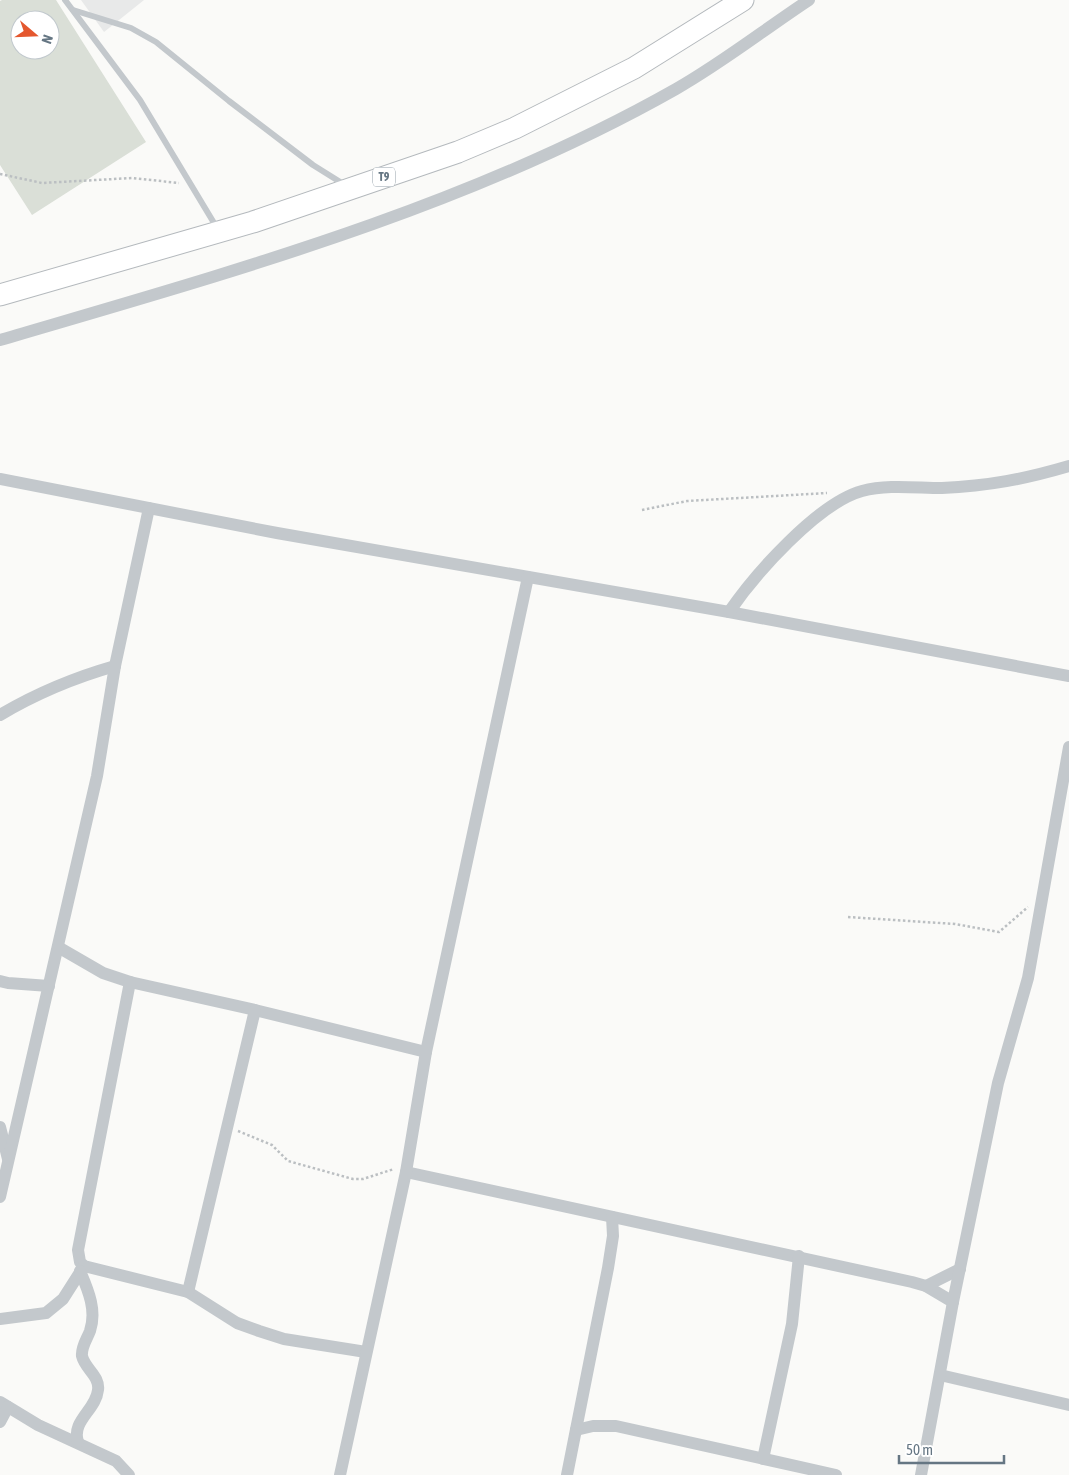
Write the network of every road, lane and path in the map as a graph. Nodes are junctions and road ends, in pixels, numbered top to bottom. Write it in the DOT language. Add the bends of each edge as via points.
graph roads {
  1 [pos="65,0"];
  2 [pos="742,0"];
  3 [pos="809,0"];
  4 [pos="73,10"];
  5 [pos="0,174"];
  6 [pos="192,186"];
  7 [pos="350,189"];
  8 [pos="219,232"];
  9 [pos="0,295"];
  10 [pos="0,340"];
  11 [pos="1069,466"];
  12 [pos="0,479"];
  13 [pos="848,497"];
  14 [pos="149,508"];
  15 [pos="642,510"];
  16 [pos="528,577"];
  17 [pos="729,612"];
  18 [pos="115,666"];
  19 [pos="1069,676"];
  20 [pos="0,715"];
  21 [pos="1069,747"];
  22 [pos="1042,898"];
  23 [pos="848,917"];
  24 [pos="58,947"];
  25 [pos="0,981"];
  26 [pos="130,982"];
  27 [pos="49,986"];
  28 [pos="255,1010"];
  29 [pos="426,1052"];
  30 [pos="0,1127"];
  31 [pos="228,1127"];
  32 [pos="9,1160"];
  33 [pos="406,1169"];
  34 [pos="0,1197"];
  35 [pos="612,1218"];
  36 [pos="798,1256"];
  37 [pos="82,1268"];
  38 [pos="960,1269"];
  39 [pos="926,1286"];
  40 [pos="188,1292"];
  41 [pos="953,1302"];
  42 [pos="0,1319"];
  43 [pos="366,1352"];
  44 [pos="940,1375"];
  45 [pos="4,1404"];
  46 [pos="1069,1405"];
  47 [pos="0,1422"];
  48 [pos="576,1430"];
  49 [pos="78,1442"];
  50 [pos="763,1459"];
  51 [pos="129,1475"];
  52 [pos="340,1475"];
  53 [pos="567,1475"];
  54 [pos="836,1475"];
  55 [pos="921,1475"];
  1 -- 4 [label="lane"];
  2 -- 7 [label="highway, T9" via="634,68 515,128 458,152"];
  3 -- 10 [label="street" via="678,88 573,142 440,200 252,266"];
  4 -- 6 [label="lane" via="140,100"];
  4 -- 7 [label="lane" via="131,28 156,42 229,102"];
  5 -- 6 [label="path" via="42,183 152,178"];
  6 -- 8 [label="lane"];
  7 -- 8 [label="highway, T9"];
  8 -- 9 [label="highway, T9"];
  11 -- 13 [label="street" via="1011,482 942,488 886,488 862,491"];
  12 -- 14 [label="street"];
  13 -- 15 [label="path" via="821,493 750,496 687,501"];
  13 -- 17 [label="street" via="821,514 773,557"];
  14 -- 16 [label="street"];
  14 -- 18 [label="street"];
  16 -- 17 [label="street"];
  16 -- 29 [label="street"];
  17 -- 19 [label="street"];
  18 -- 20 [label="street" via="74,677"];
  18 -- 24 [label="street" via="97,776"];
  21 -- 22 [label="street"];
  22 -- 23 [label="path" via="999,932 956,924"];
  22 -- 38 [label="street" via="1028,978 998,1083"];
  24 -- 26 [label="street" via="103,973"];
  24 -- 27 [label="street"];
  25 -- 27 [label="street"];
  26 -- 28 [label="street"];
  26 -- 37 [label="street" via="78,1250"];
  27 -- 32 [label="street"];
  28 -- 29 [label="street"];
  28 -- 31 [label="street"];
  29 -- 33 [label="street"];
  30 -- 32 [label="street"];
  31 -- 33 [label="path" via="272,1145 288,1161 353,1179"];
  31 -- 40 [label="street"];
  32 -- 34 [label="street"];
  33 -- 35 [label="street"];
  33 -- 43 [label="street"];
  35 -- 36 [label="street"];
  35 -- 48 [label="street" via="608,1268"];
  36 -- 39 [label="street"];
  36 -- 50 [label="street" via="792,1324"];
  37 -- 40 [label="street"];
  37 -- 42 [label="street" via="62,1299 46,1314"];
  37 -- 49 [label="street" via="93,1314 82,1352 83,1360 95,1375 98,1385 94,1405 76,1430"];
  38 -- 39 [label="street"];
  38 -- 41 [label="street"];
  39 -- 41 [label="street"];
  40 -- 43 [label="street" via="238,1323 258,1331"];
  41 -- 44 [label="street"];
  43 -- 52 [label="street"];
  44 -- 46 [label="street"];
  44 -- 55 [label="street"];
  45 -- 47 [label="street"];
  45 -- 49 [label="street" via="38,1425"];
  48 -- 50 [label="street" via="616,1426"];
  48 -- 53 [label="street"];
  49 -- 51 [label="street" via="116,1461"];
  50 -- 54 [label="street"];
}
